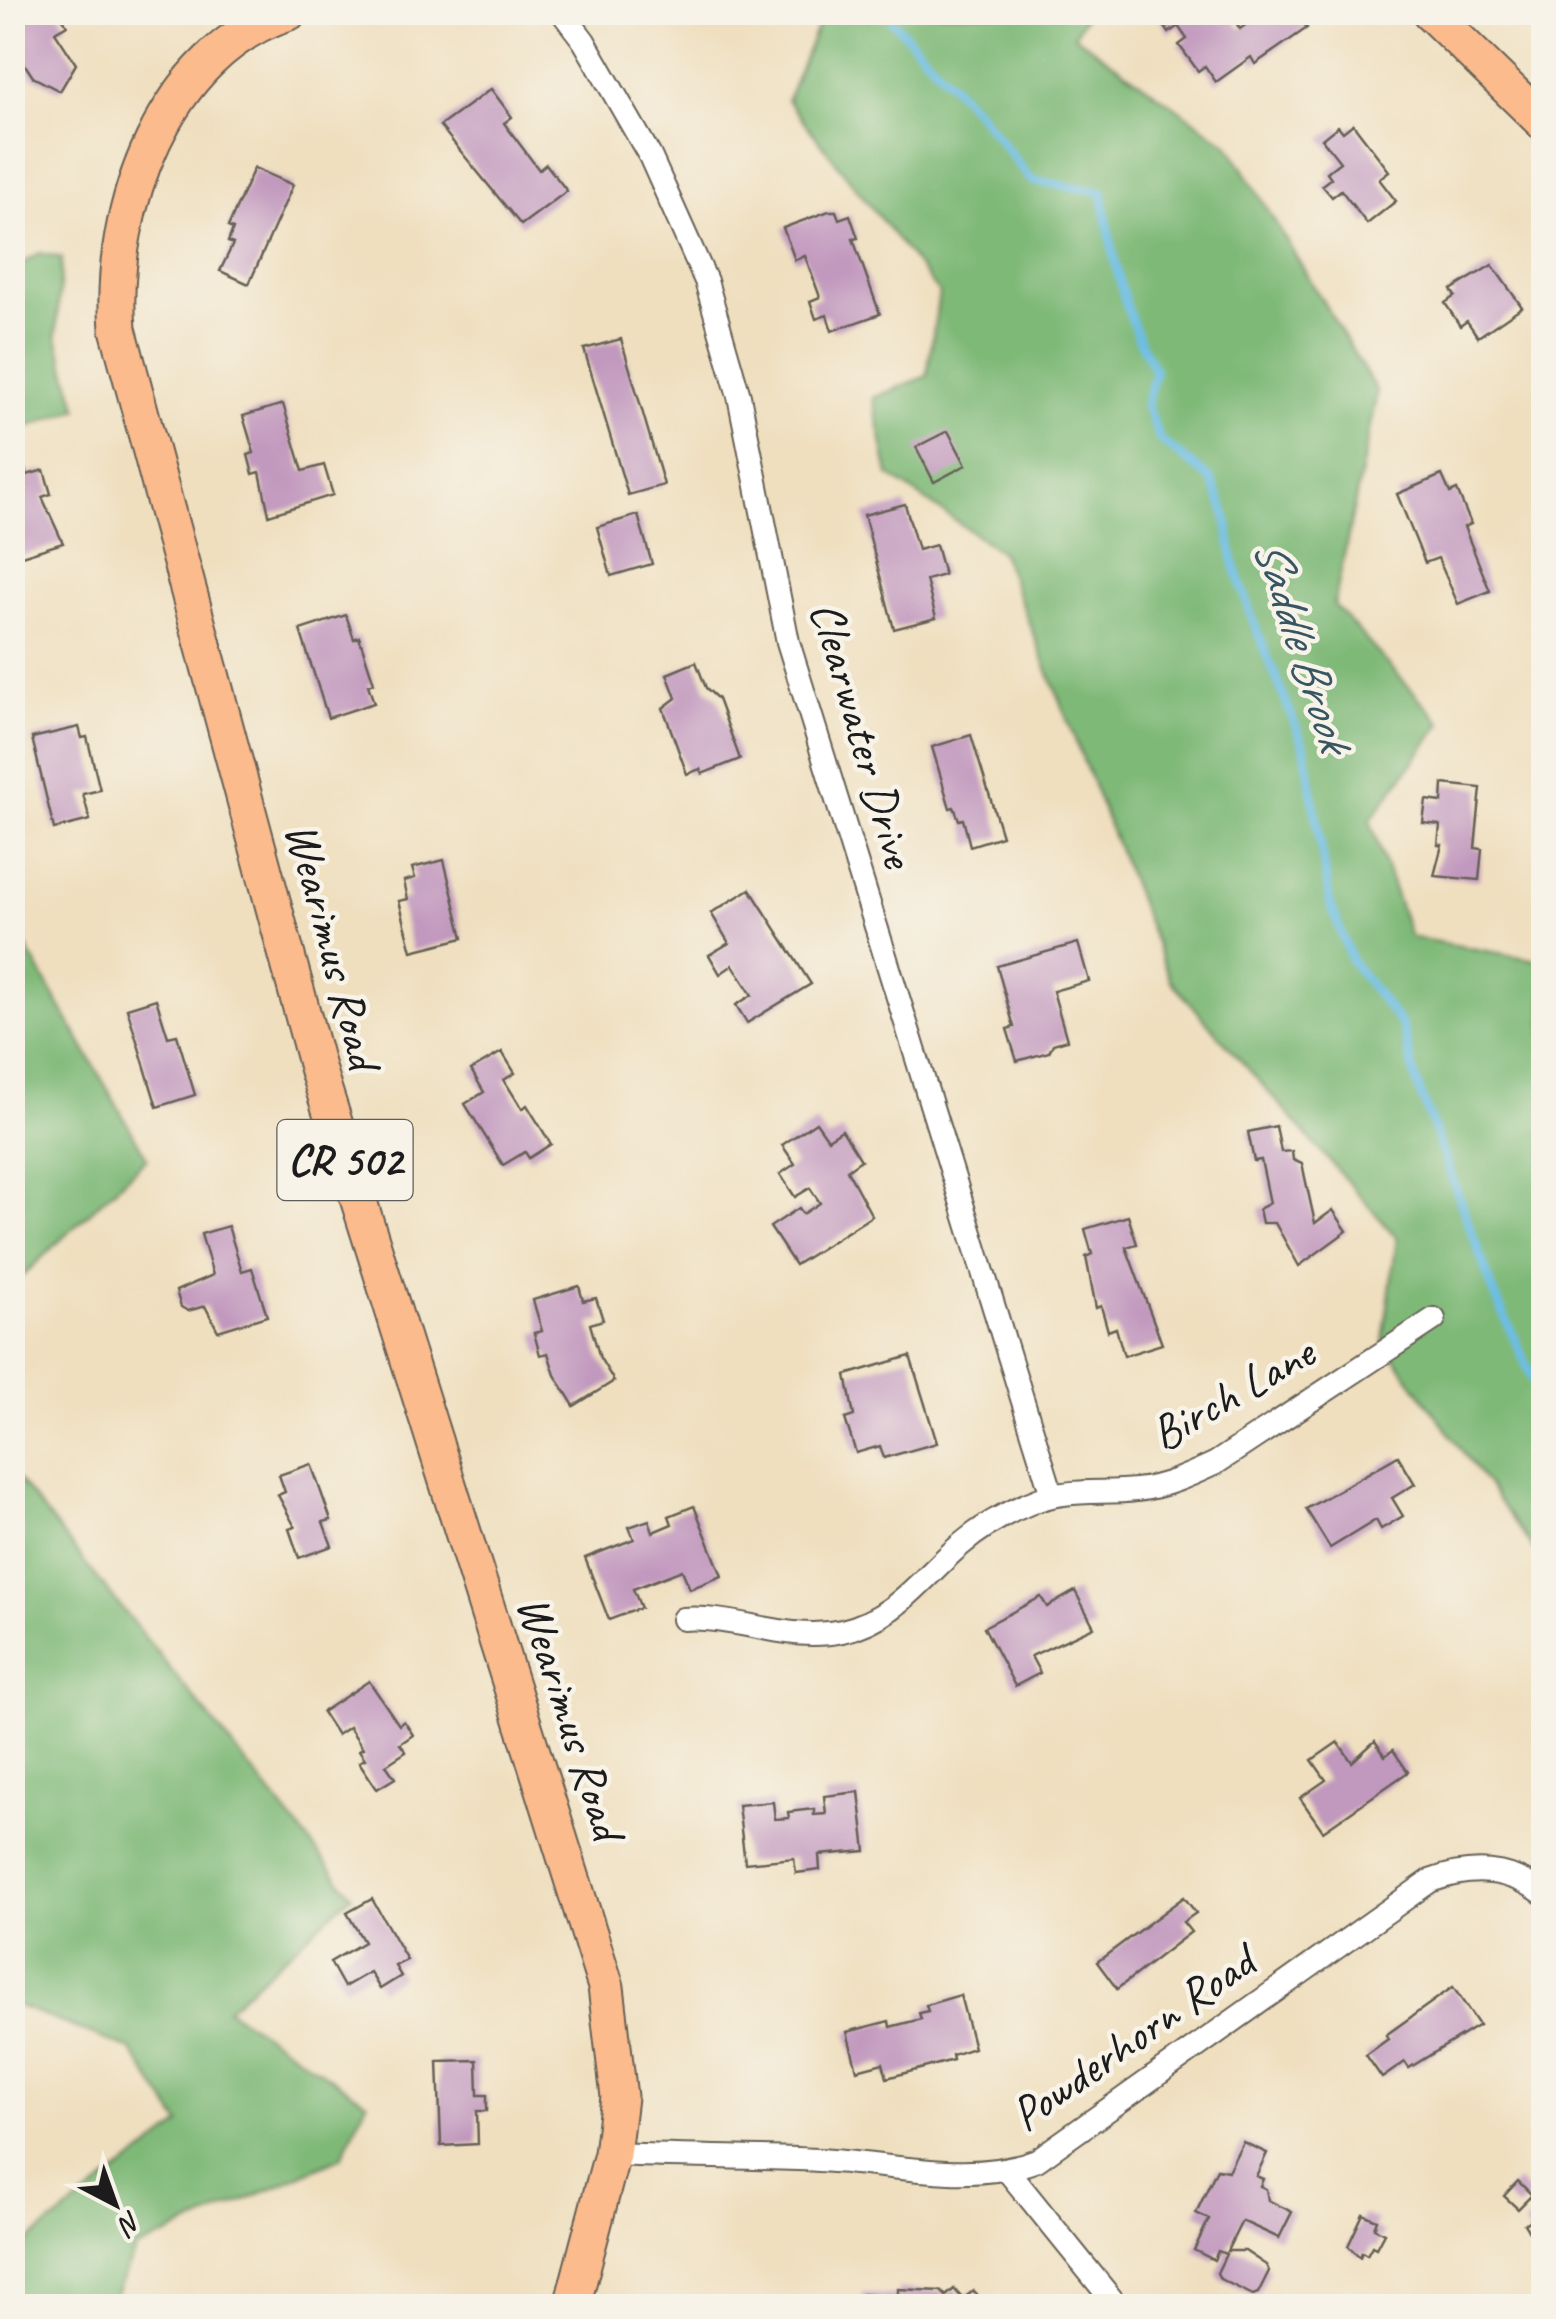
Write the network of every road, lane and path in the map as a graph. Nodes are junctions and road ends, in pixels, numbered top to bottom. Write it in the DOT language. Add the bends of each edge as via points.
graph roads {
  1 [pos="289,12"];
  2 [pos="562,12"];
  3 [pos="1430,12"];
  4 [pos="1544,123"];
  5 [pos="1434,1320"];
  6 [pos="1052,1495"];
  7 [pos="682,1619"];
  8 [pos="1544,1894"];
  9 [pos="612,2154"];
  10 [pos="1007,2170"];
  11 [pos="572,2306"];
  12 [pos="1117,2306"];
  1 -- 9 [label="main road, Wearimus Road / CR 502" via="240,34 188,83 138,181 117,269 118,328 318,1072 590,1927 614,2038 619,2097"];
  2 -- 6 [label="street, Clearwater Drive" via="650,156 706,281 739,396 788,642"];
  3 -- 4 [label="main road"];
  5 -- 6 [label="street, Birch Lane" via="1216,1463 1179,1480 1139,1490"];
  6 -- 7 [label="street, Birch Lane" via="996,1520 958,1547 915,1592 867,1623 812,1634 716,1616"];
  8 -- 10 [label="street, Powderhorn Road" via="1507,1874 1480,1870 1430,1881 1038,2160"];
  9 -- 10 [label="street, Powderhorn Road"];
  9 -- 11 [label="main road, Wearimus Road / CR 502"];
  10 -- 12 [label="street"];
}
